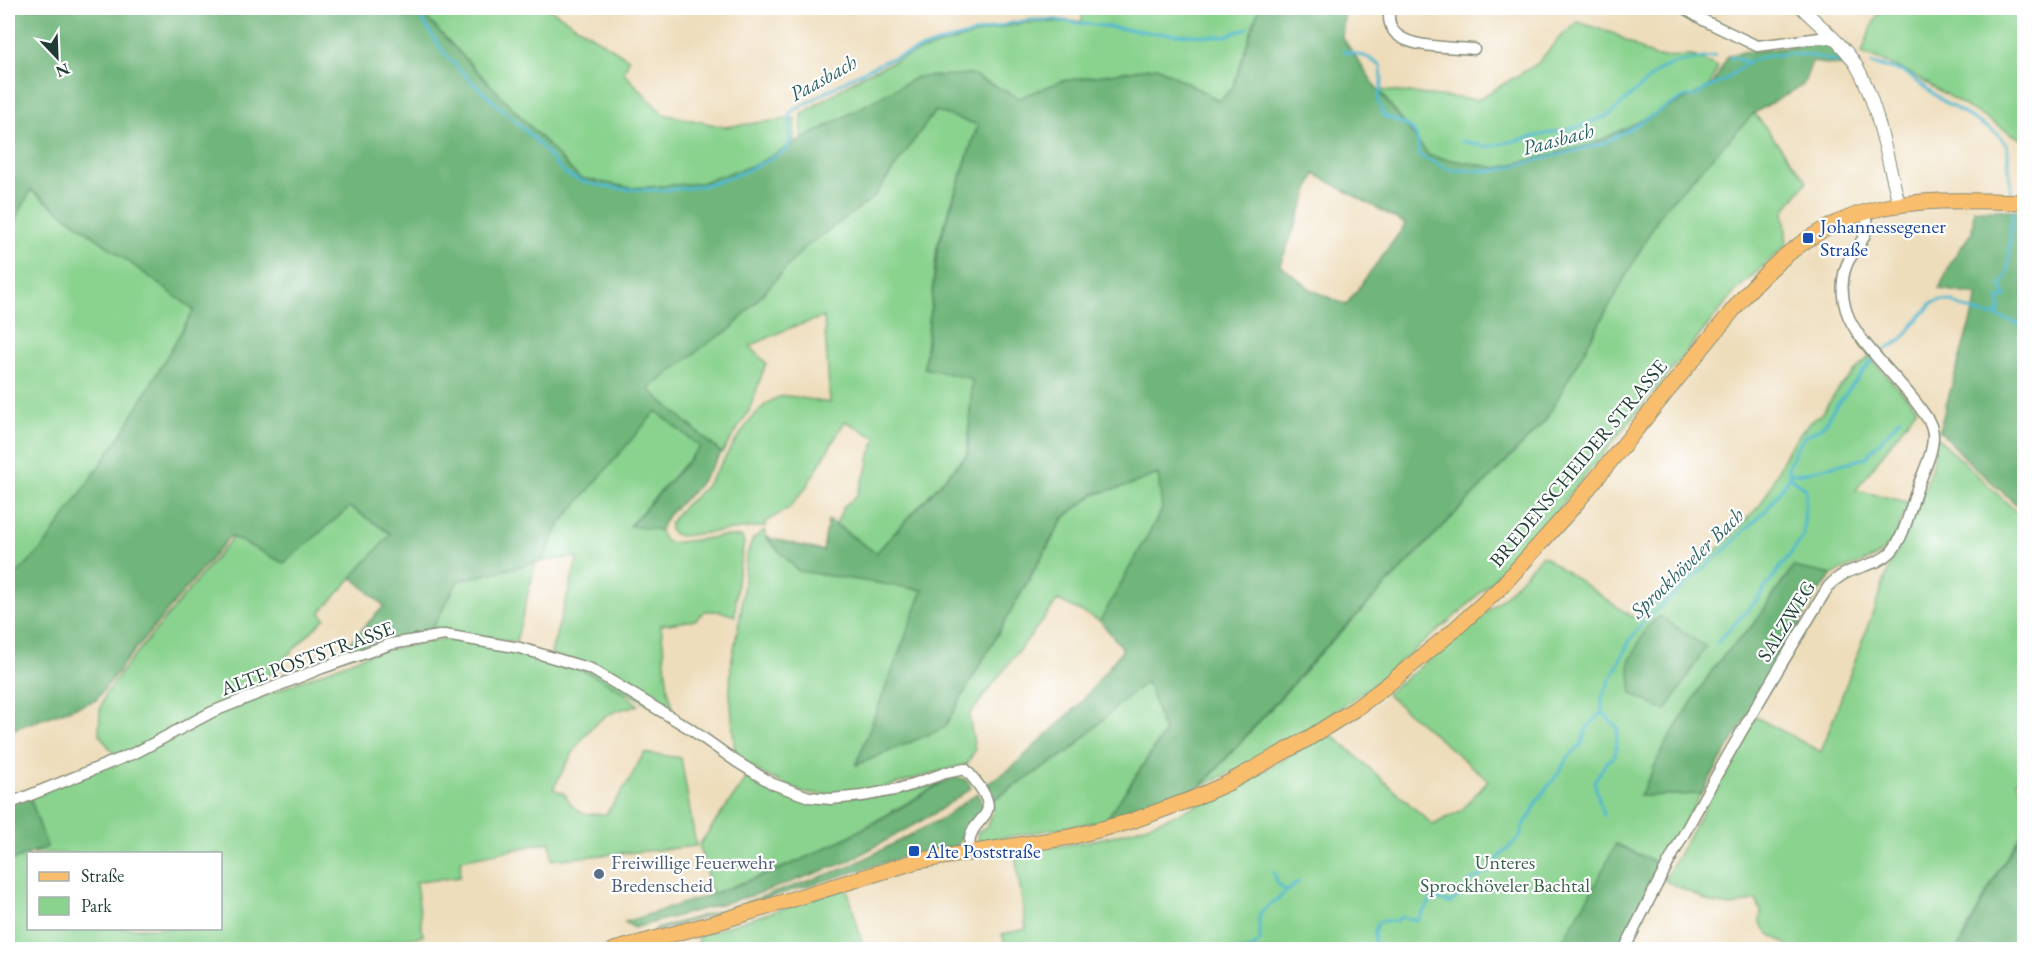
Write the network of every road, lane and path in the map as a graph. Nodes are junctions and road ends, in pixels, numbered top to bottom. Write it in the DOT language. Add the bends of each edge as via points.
graph roads {
  1 [pos="1389,8"];
  2 [pos="1684,8"];
  3 [pos="1802,8"];
  4 [pos="1833,39"];
  5 [pos="1474,49"];
  6 [pos="2025,202"];
  7 [pos="1899,204"];
  8 [pos="1867,211"];
  9 [pos="8,804"];
  10 [pos="970,852"];
  11 [pos="614,950"];
  12 [pos="1623,950"];
  1 -- 5 [label="street" via="1394,32 1404,40"];
  2 -- 4 [label="street" via="1757,46"];
  3 -- 4 [label="street"];
  4 -- 7 [label="street" via="1851,58 1867,87"];
  6 -- 7 [label="main road, BREDENSCHEIDER STRASSE" via="1951,200"];
  7 -- 8 [label="main road, BREDENSCHEIDER STRASSE"];
  8 -- 10 [label="main road, BREDENSCHEIDER STRASSE" via="1808,238 1760,278 1524,564 1452,632 1355,709 1228,783 1155,814 1094,832"];
  8 -- 12 [label="street, SALZWEG" via="1865,237 1849,260 1843,280 1846,310 1871,350 1927,417 1933,433 1930,452 1897,542 1882,559 1842,574 1828,587 1748,718"];
  9 -- 10 [label="street, ALTE POSTSTRASSE" via="137,752 212,712 322,668 391,644 445,635 520,648 591,669 773,784 809,797 862,796 965,769 986,795 989,809 970,833"];
  10 -- 11 [label="main road, BREDENSCHEIDER STRASSE" via="900,865"];
}
